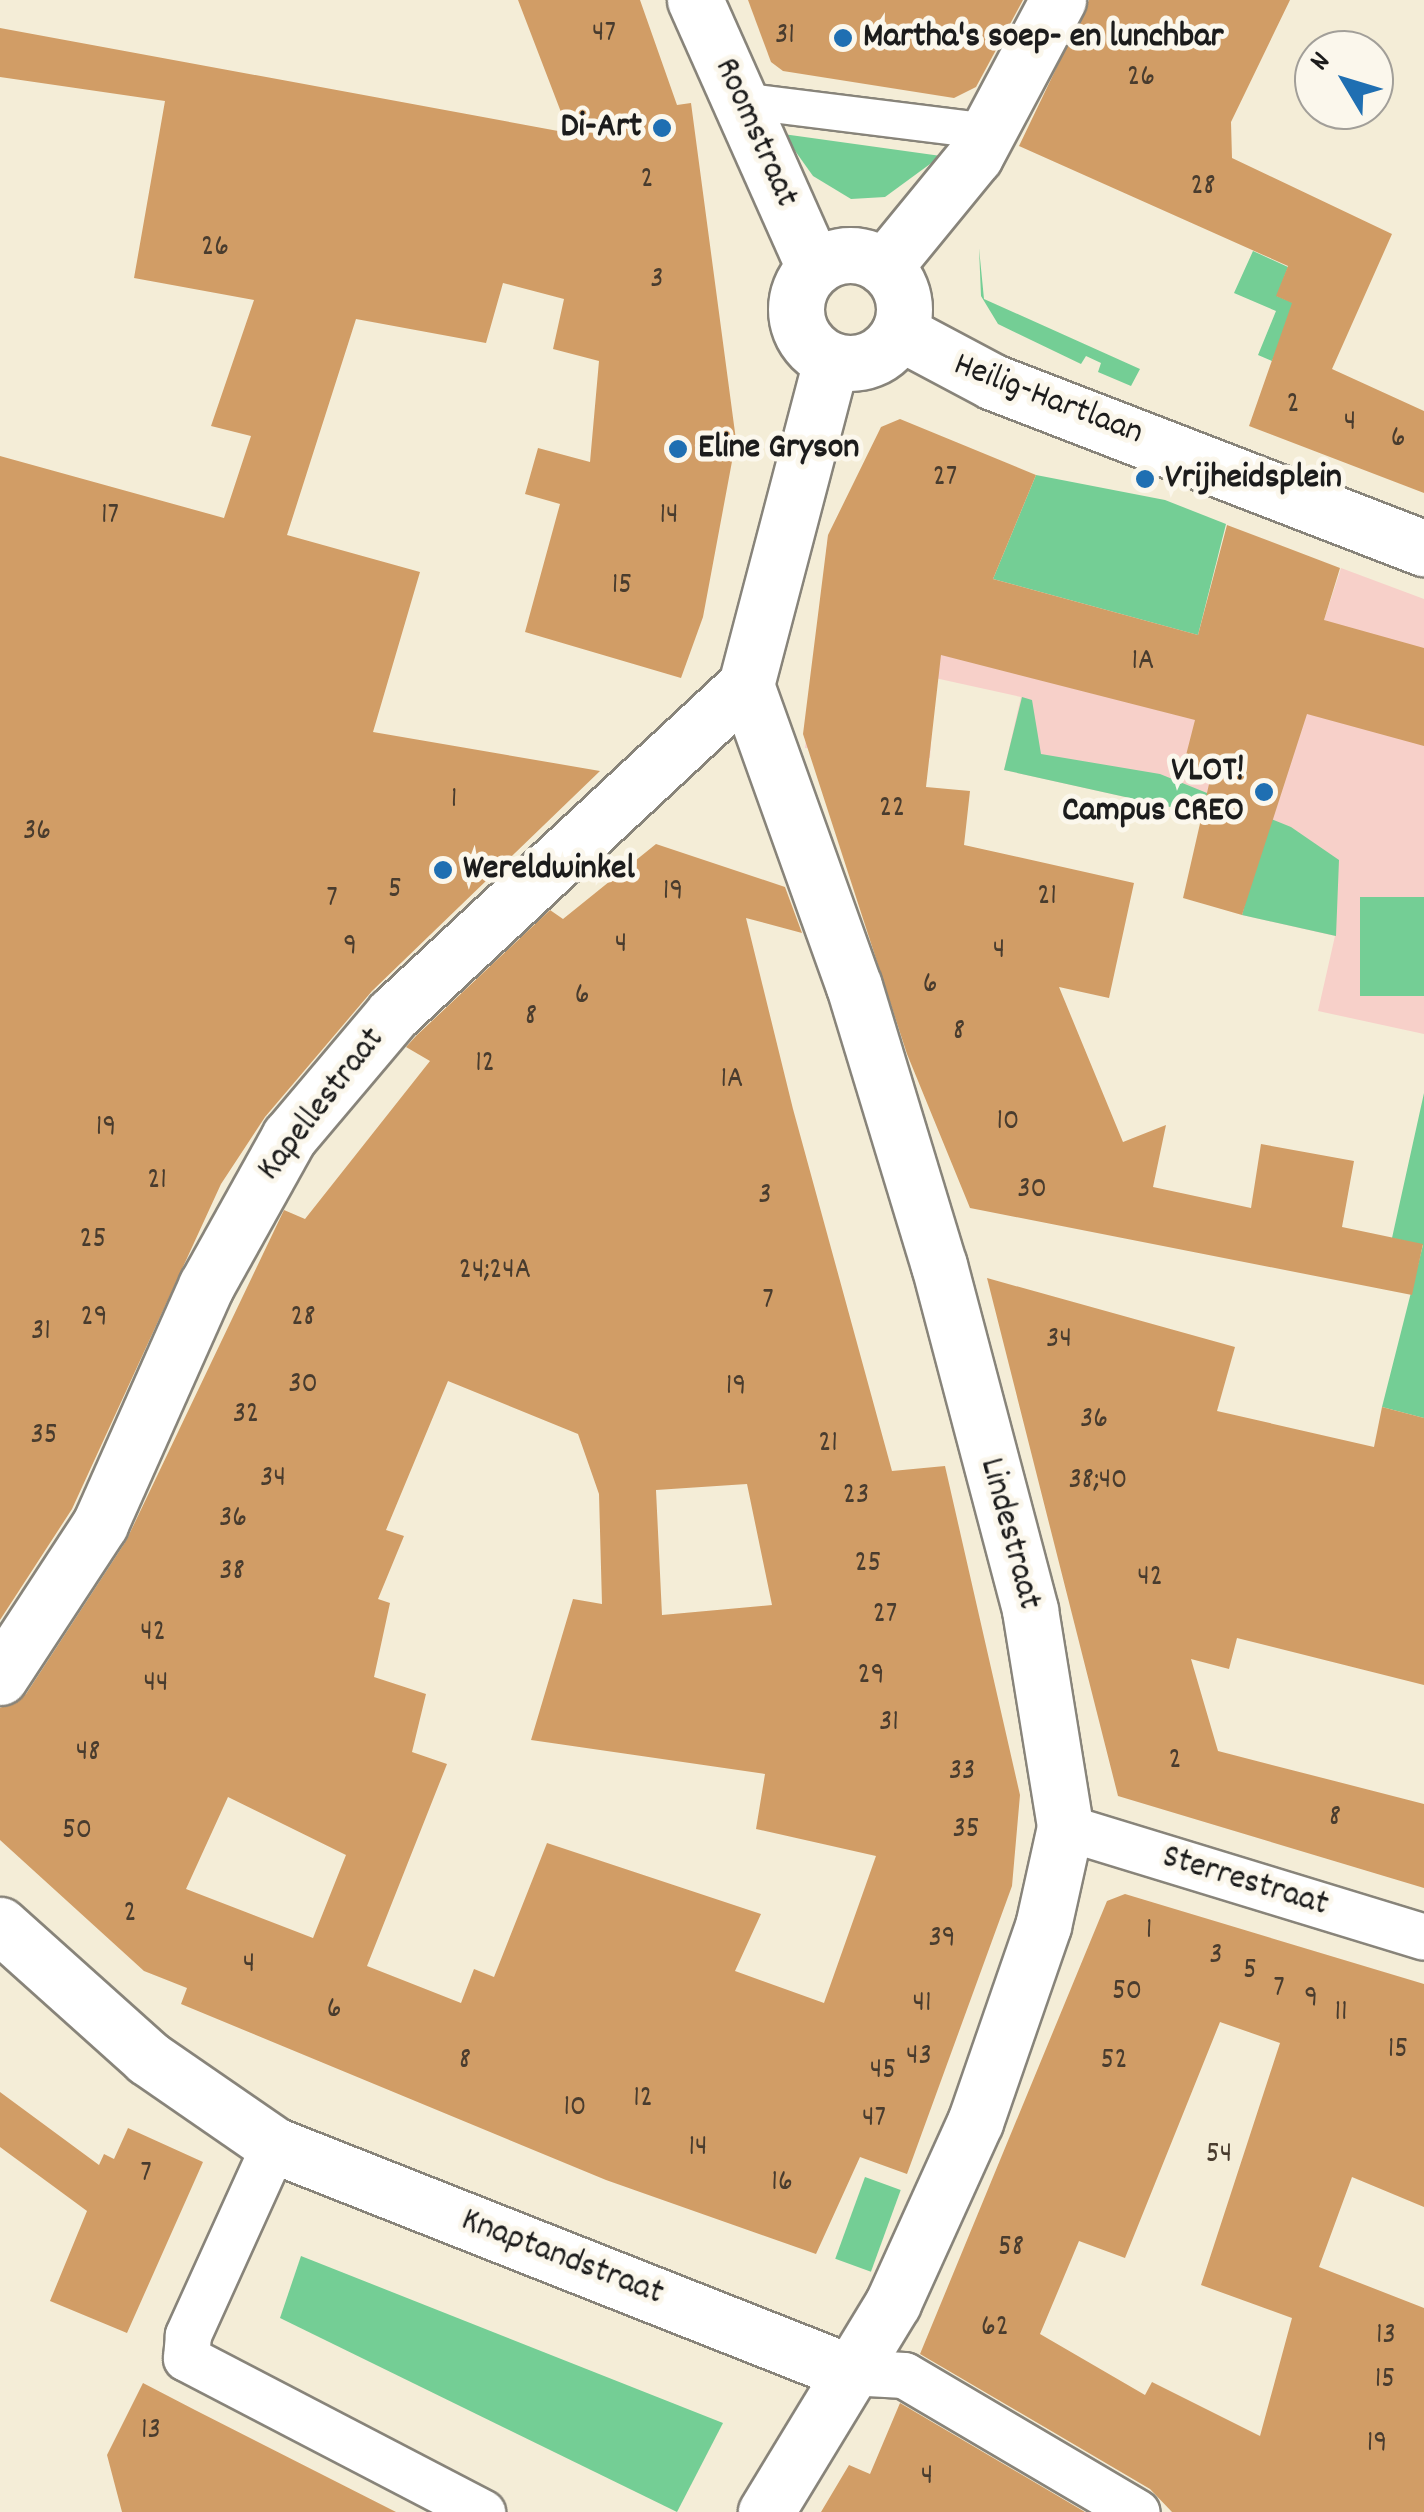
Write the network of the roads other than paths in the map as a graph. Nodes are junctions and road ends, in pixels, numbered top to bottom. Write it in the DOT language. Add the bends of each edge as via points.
graph roads {
  1 [pos="695,0"];
  2 [pos="1058,0"];
  3 [pos="740,100"];
  4 [pos="988,132"];
  5 [pos="814,267"];
  6 [pos="884,267"];
  7 [pos="899,332"];
  8 [pos="832,360"];
  9 [pos="1424,548"];
  10 [pos="746,685"];
  11 [pos="0,1677"];
  12 [pos="1065,1827"];
  13 [pos="0,1925"];
  14 [pos="1424,1937"];
  15 [pos="274,2146"];
  16 [pos="849,2372"];
  17 [pos="482,2512"];
  18 [pos="766,2512"];
  19 [pos="1137,2512"];
  1 -- 3 [label="street, Roomstraat"];
  2 -- 4 [label="street"];
  3 -- 4 [label="street"];
  3 -- 5 [label="street, Roomstraat"];
  4 -- 6 [label="street"];
  5 -- 6 [label="street" via="850,254"];
  5 -- 8 [label="street" via="795,311 805,341"];
  6 -- 7 [label="street" via="901,290"];
  7 -- 8 [label="street" via="863,361"];
  7 -- 9 [label="street, Heilig-Hartlaan" via="993,382"];
  8 -- 10 [label="street"];
  10 -- 11 [label="street, Kapellestraat" via="394,1014 289,1136 206,1286 100,1524"];
  10 -- 12 [label="street, Lindestraat" via="854,986 939,1266 1030,1610"];
  12 -- 14 [label="street, Sterrestraat"];
  12 -- 16 [label="street, Lindestraat" via="1043,1926 975,2122 893,2303"];
  13 -- 15 [label="street, Knaptandstraat" via="148,2058"];
  15 -- 16 [label="street, Knaptandstraat"];
  15 -- 17 [label="street" via="188,2335 186,2358"];
  16 -- 18 [label="street, Lindestraat"];
  16 -- 19 [label="street" via="904,2375"];
}
